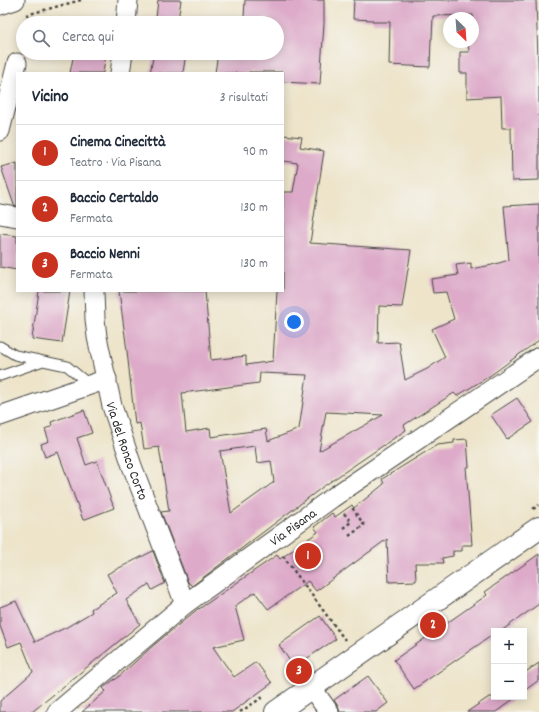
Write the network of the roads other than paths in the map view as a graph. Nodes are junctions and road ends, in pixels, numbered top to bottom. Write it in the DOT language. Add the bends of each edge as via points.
graph roads {
  1 [pos="128,0"];
  2 [pos="0,5"];
  3 [pos="19,8"];
  4 [pos="127,16"];
  5 [pos="122,60"];
  6 [pos="17,63"];
  7 [pos="120,72"];
  8 [pos="0,131"];
  9 [pos="0,214"];
  10 [pos="16,217"];
  11 [pos="94,292"];
  12 [pos="0,346"];
  13 [pos="539,357"];
  14 [pos="44,361"];
  15 [pos="0,376"];
  16 [pos="98,382"];
  17 [pos="0,416"];
  18 [pos="539,528"];
  19 [pos="185,604"];
  20 [pos="311,687"];
  21 [pos="57,712"];
  22 [pos="276,712"];
  23 [pos="329,712"];
  1 -- 4 [label="street"];
  2 -- 3 [label="street"];
  5 -- 7 [label="street"];
  6 -- 8 [label="street"];
  9 -- 10 [label="street"];
  11 -- 16 [label="street, Via del Ronco Corto"];
  12 -- 14 [label="lane" via="14,354"];
  13 -- 19 [label="street, Via Pisana" via="332,498"];
  14 -- 15 [label="lane"];
  14 -- 16 [label="lane" via="67,366"];
  16 -- 17 [label="street"];
  16 -- 19 [label="street, Via del Ronco Corto" via="112,406"];
  18 -- 20 [label="street"];
  19 -- 21 [label="street, Via Pisana"];
  20 -- 22 [label="street"];
  20 -- 23 [label="street"];
}
